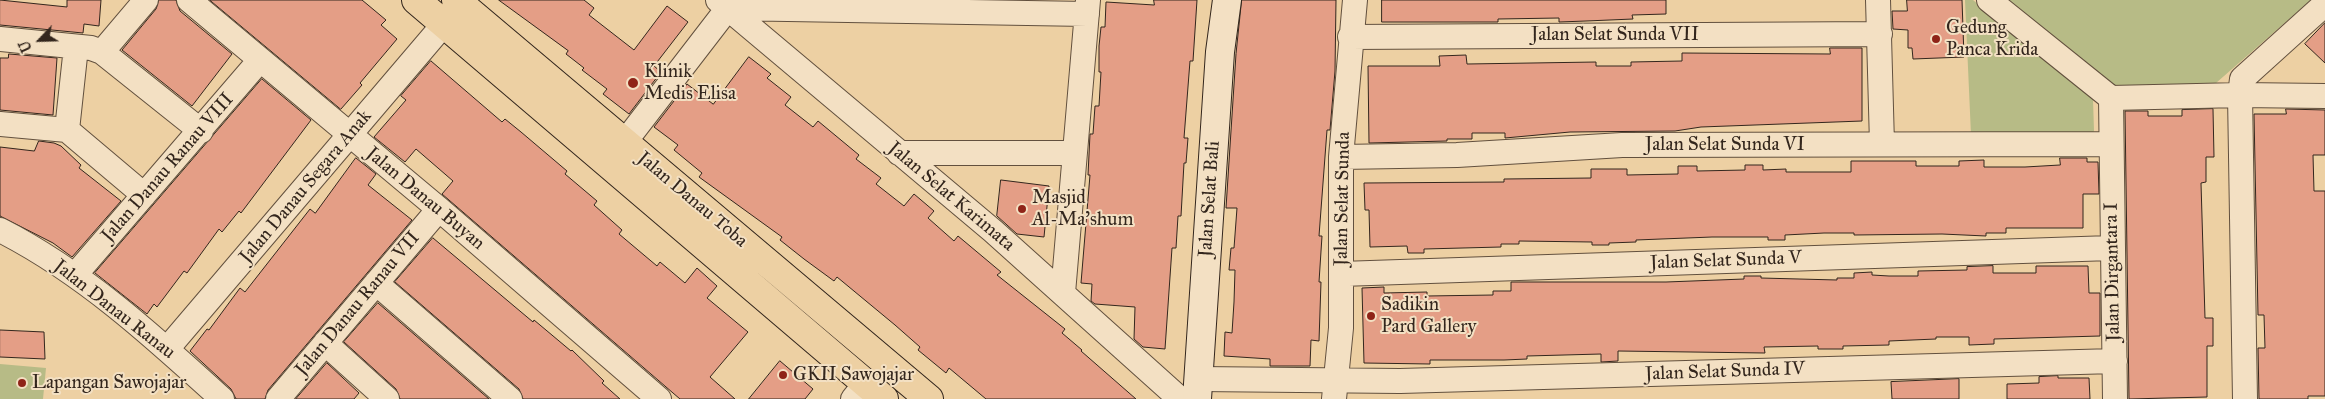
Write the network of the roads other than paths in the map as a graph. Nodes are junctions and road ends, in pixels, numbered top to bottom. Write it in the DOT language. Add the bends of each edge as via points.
graph roads {
  1 [pos="146,0"];
  2 [pos="189,0"];
  3 [pos="416,0"];
  4 [pos="1227,0"];
  5 [pos="1355,0"];
  6 [pos="1878,0"];
  7 [pos="1989,0"];
  8 [pos="723,4"];
  9 [pos="2325,4"];
  10 [pos="1087,7"];
  11 [pos="450,12"];
  12 [pos="1880,34"];
  13 [pos="1350,37"];
  14 [pos="0,40"];
  15 [pos="76,47"];
  16 [pos="102,52"];
  17 [pos="260,60"];
  18 [pos="2240,95"];
  19 [pos="2325,96"];
  20 [pos="2111,98"];
  21 [pos="0,124"];
  22 [pos="67,130"];
  23 [pos="201,131"];
  24 [pos="349,136"];
  25 [pos="1882,144"];
  26 [pos="2110,144"];
  27 [pos="617,153"];
  28 [pos="899,153"];
  29 [pos="1074,153"];
  30 [pos="1341,157"];
  31 [pos="144,195"];
  32 [pos="439,209"];
  33 [pos="0,230"];
  34 [pos="2112,248"];
  35 [pos="1342,274"];
  36 [pos="75,275"];
  37 [pos="376,283"];
  38 [pos="1063,293"];
  39 [pos="326,343"];
  40 [pos="167,349"];
  41 [pos="2115,361"];
  42 [pos="1335,389"];
  43 [pos="1192,392"];
  44 [pos="868,394"];
  45 [pos="648,396"];
  46 [pos="222,399"];
  47 [pos="278,399"];
  48 [pos="387,399"];
  49 [pos="510,399"];
  50 [pos="929,399"];
  51 [pos="2115,399"];
  52 [pos="2245,399"];
  1 -- 16 [label="street"];
  2 -- 17 [label="street, Jalan Danau Buyan"];
  3 -- 11 [label="main road, Jalan Danau Toba"];
  4 -- 43 [label="street, Jalan Selat Bali"];
  5 -- 13 [label="street, Jalan Selat Sunda"];
  6 -- 12 [label="street"];
  7 -- 20 [label="street"];
  8 -- 10 [label="street"];
  8 -- 27 [label="street"];
  8 -- 28 [label="street, Jalan Selat Karimata"];
  9 -- 18 [label="street" via="2242,80"];
  10 -- 29 [label="street"];
  11 -- 24 [label="street, Jalan Danau Segara Anak"];
  11 -- 27 [label="main road, Jalan Danau Toba"];
  12 -- 13 [label="street, Jalan Selat Sunda VII"];
  12 -- 25 [label="street"];
  13 -- 30 [label="street, Jalan Selat Sunda"];
  14 -- 15 [label="street"];
  15 -- 16 [label="street"];
  15 -- 22 [label="street"];
  16 -- 23 [label="street"];
  17 -- 23 [label="street, Jalan Danau Ranau VIII"];
  17 -- 24 [label="street, Jalan Danau Buyan"];
  18 -- 19 [label="street"];
  18 -- 20 [label="street"];
  18 -- 52 [label="street"];
  20 -- 26 [label="street, Jalan Dirgantara I"];
  21 -- 22 [label="street"];
  22 -- 31 [label="street"];
  23 -- 31 [label="street, Jalan Danau Ranau VIII"];
  24 -- 32 [label="street, Jalan Danau Buyan"];
  24 -- 40 [label="street, Jalan Danau Segara Anak"];
  25 -- 26 [label="street, Jalan Selat Sunda VI"];
  25 -- 30 [label="street, Jalan Selat Sunda VI" via="1622,145 1457,155"];
  26 -- 34 [label="street, Jalan Dirgantara I"];
  27 -- 44 [label="main road, Jalan Danau Toba"];
  27 -- 50 [label="main road, Jalan Danau Toba"];
  28 -- 29 [label="street"];
  28 -- 38 [label="street, Jalan Selat Karimata"];
  29 -- 38 [label="street"];
  30 -- 35 [label="street, Jalan Selat Sunda"];
  31 -- 36 [label="street, Jalan Danau Ranau VIII"];
  32 -- 37 [label="street, Jalan Danau Ranau VII"];
  32 -- 45 [label="street, Jalan Danau Buyan"];
  33 -- 36 [label="street, Jalan Danau Ranau"];
  34 -- 35 [label="street, Jalan Selat Sunda V"];
  34 -- 41 [label="street, Jalan Dirgantara I"];
  35 -- 42 [label="street, Jalan Selat Sunda" via="1342,328"];
  36 -- 40 [label="street, Jalan Danau Ranau"];
  37 -- 39 [label="street, Jalan Danau Ranau VII"];
  37 -- 49 [label="street"];
  38 -- 43 [label="street, Jalan Selat Karimata"];
  39 -- 47 [label="street, Jalan Danau Ranau VII"];
  39 -- 48 [label="street"];
  40 -- 46 [label="street, Jalan Danau Ranau"];
  41 -- 42 [label="street, Jalan Selat Sunda IV" via="1400,381"];
  41 -- 51 [label="street, Jalan Dirgantara I"];
  42 -- 43 [label="street, Jalan Selat Sunda IV"];
}
